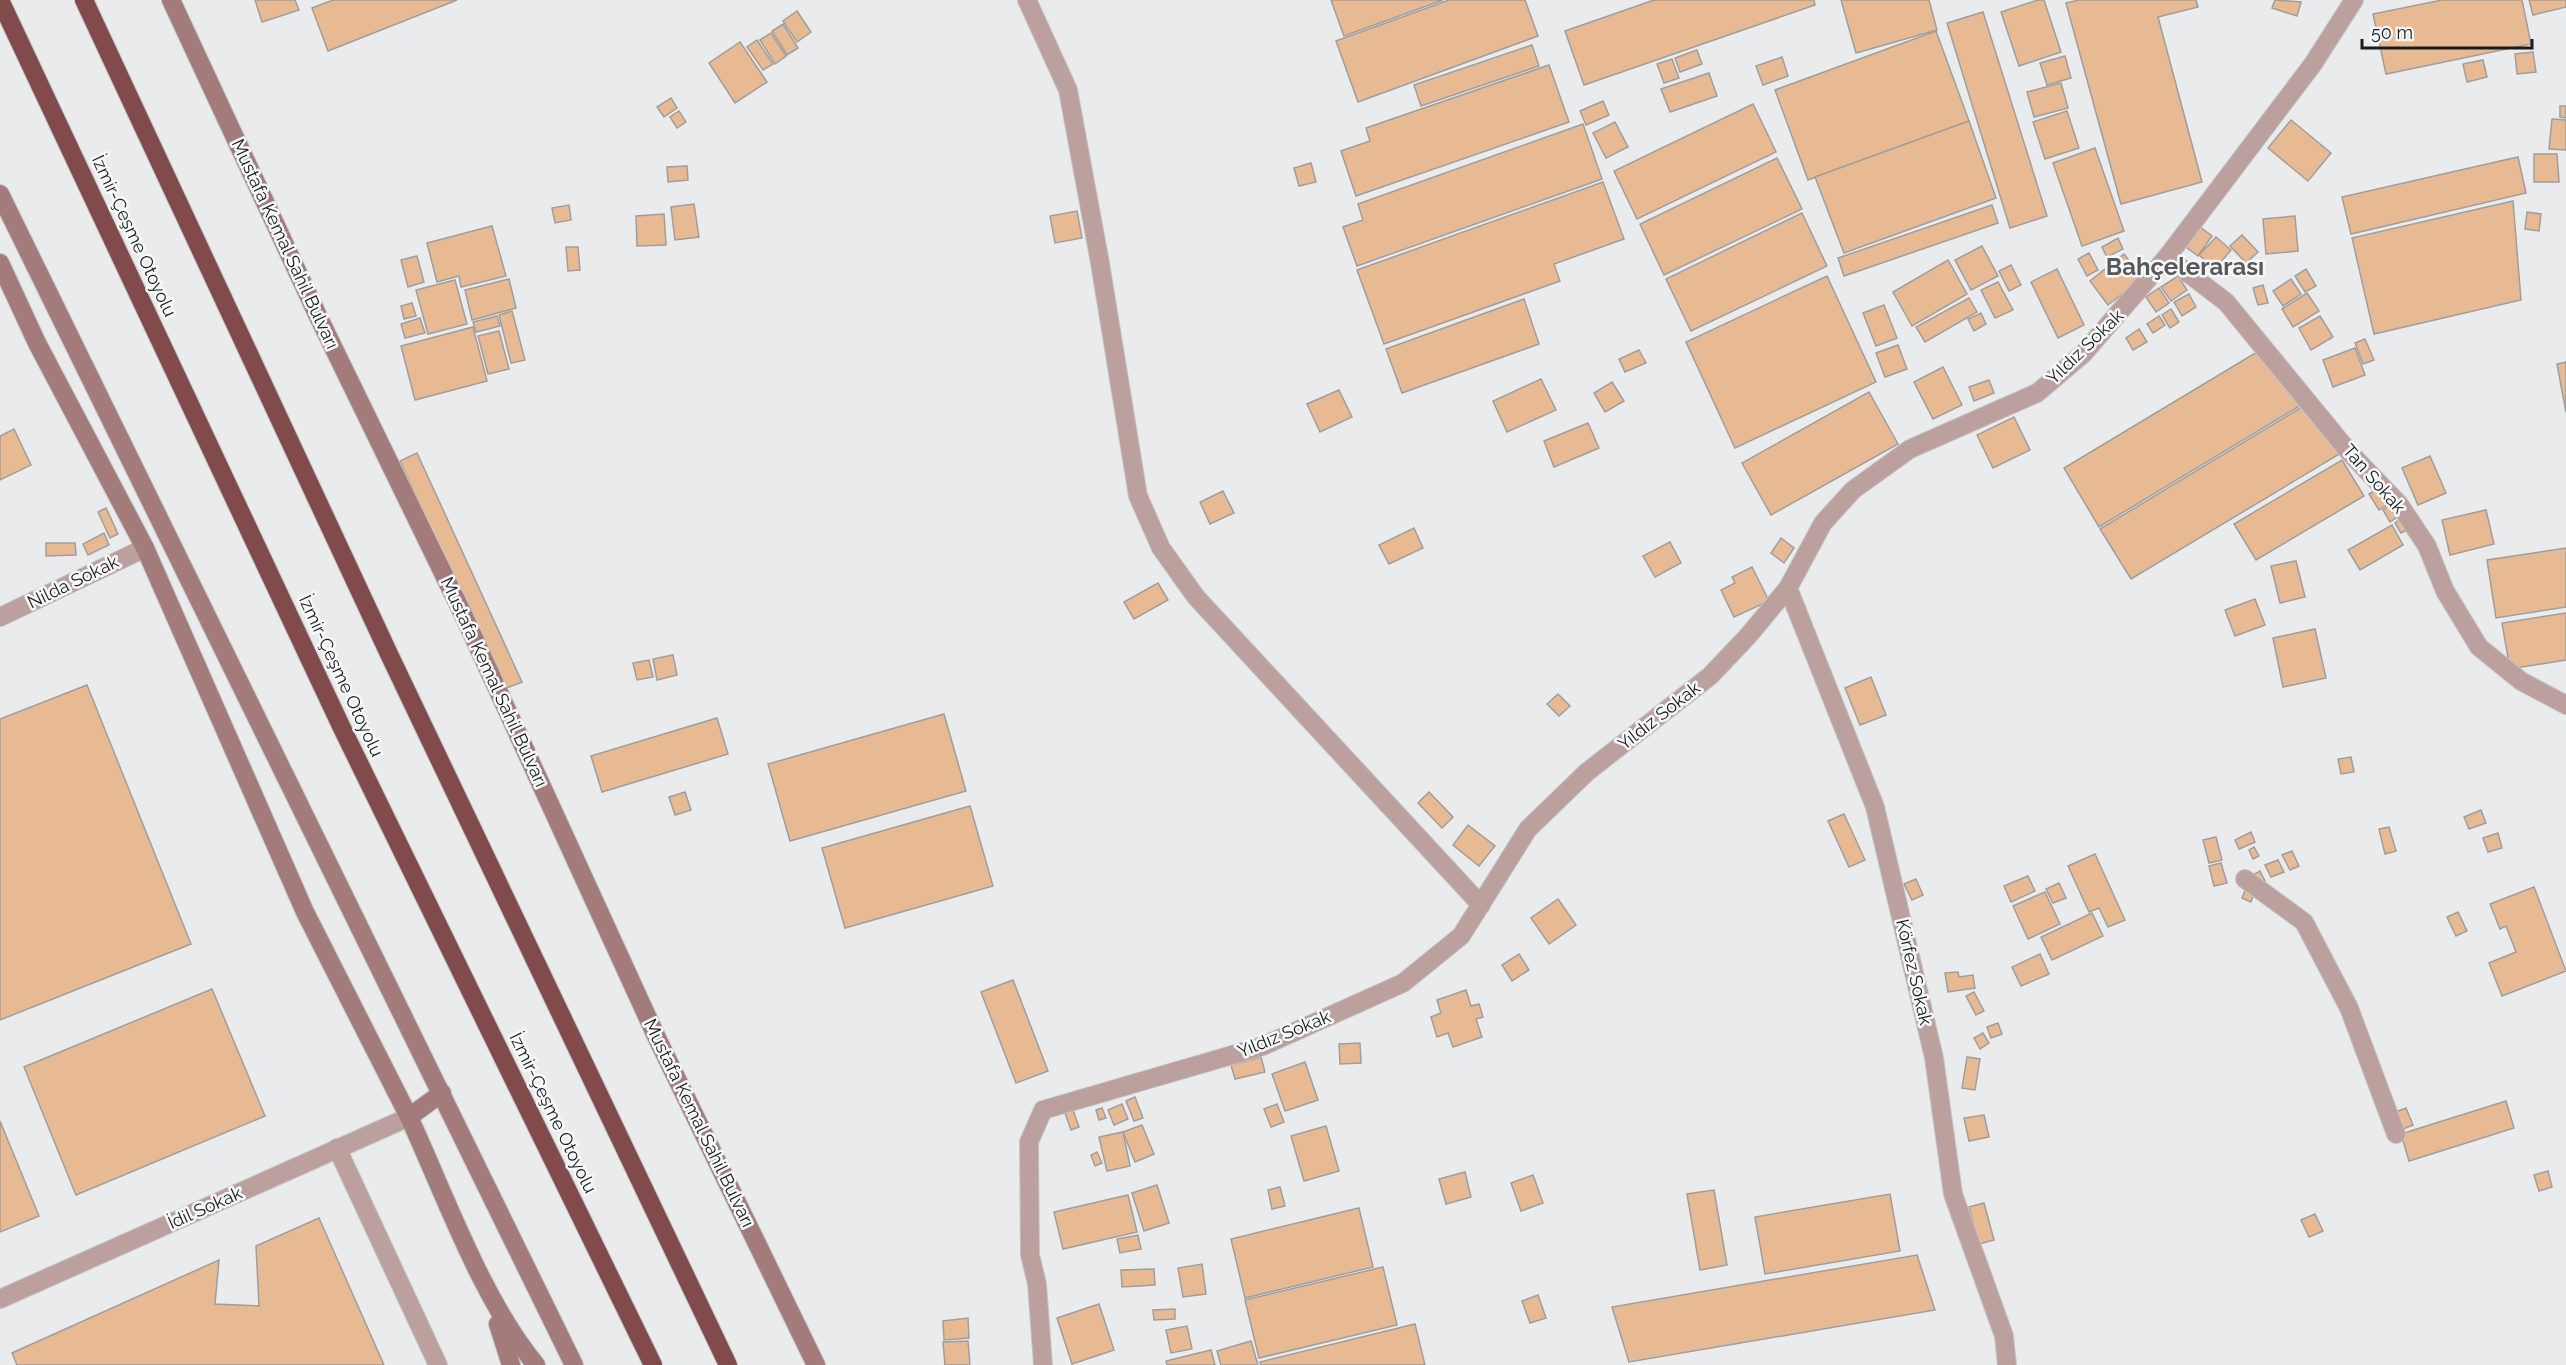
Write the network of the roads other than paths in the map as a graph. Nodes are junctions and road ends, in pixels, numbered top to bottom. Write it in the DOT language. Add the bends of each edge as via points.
graph roads {
  1 [pos="0,0"];
  2 [pos="84,0"];
  3 [pos="171,0"];
  4 [pos="1027,0"];
  5 [pos="2354,0"];
  6 [pos="0,194"];
  7 [pos="2168,257"];
  8 [pos="0,263"];
  9 [pos="145,548"];
  10 [pos="1788,588"];
  11 [pos="0,617"];
  12 [pos="2566,705"];
  13 [pos="2245,879"];
  14 [pos="1481,905"];
  15 [pos="442,1093"];
  16 [pos="409,1117"];
  17 [pos="2396,1134"];
  18 [pos="337,1148"];
  19 [pos="483,1280"];
  20 [pos="0,1299"];
  21 [pos="438,1365"];
  22 [pos="511,1365"];
  23 [pos="536,1365"];
  24 [pos="574,1365"];
  25 [pos="653,1365"];
  26 [pos="728,1365"];
  27 [pos="816,1365"];
  28 [pos="1043,1365"];
  29 [pos="2007,1365"];
  1 -- 25 [label="highway, İzmir-Çeşme Otoyolu" via="341,726"];
  2 -- 26 [label="highway" via="389,654"];
  3 -- 27 [label="street, Mustafa Kemal Sahil Bulvarı" via="468,625 657,1038"];
  4 -- 14 [label="street" via="1068,90 1138,496 1161,548 1196,597"];
  5 -- 7 [label="street, Yıldız Sokak" via="2313,64"];
  6 -- 15 [label="street"];
  7 -- 10 [label="street, Yıldız Sokak" via="2083,354 2037,393 1910,449 1853,489 1823,523"];
  7 -- 12 [label="street, Tan Sokak" via="2226,302 2349,452 2398,504 2427,546 2445,591 2479,647 2521,681"];
  8 -- 9 [label="street" via="37,343"];
  9 -- 11 [label="street, Nilda Sokak"];
  9 -- 16 [label="street" via="305,912"];
  10 -- 14 [label="street, Yıldız Sokak" via="1710,676 1587,772 1528,830"];
  10 -- 29 [label="street, Körfez Sokak" via="1875,807 1934,1058 1953,1194 2004,1336"];
  13 -- 17 [label="street" via="2304,922 2349,1008"];
  14 -- 28 [label="street, Yıldız Sokak" via="1461,936 1403,982 1263,1046 1043,1110 1029,1142 1030,1254 1037,1284"];
  15 -- 16 [label="street"];
  15 -- 24 [label="street"];
  16 -- 18 [label="street, İdil Sokak"];
  16 -- 19 [label="street"];
  18 -- 20 [label="street, İdil Sokak"];
  18 -- 21 [label="street"];
  19 -- 22 [label="street"];
  19 -- 23 [label="street" via="514,1337"];
}
